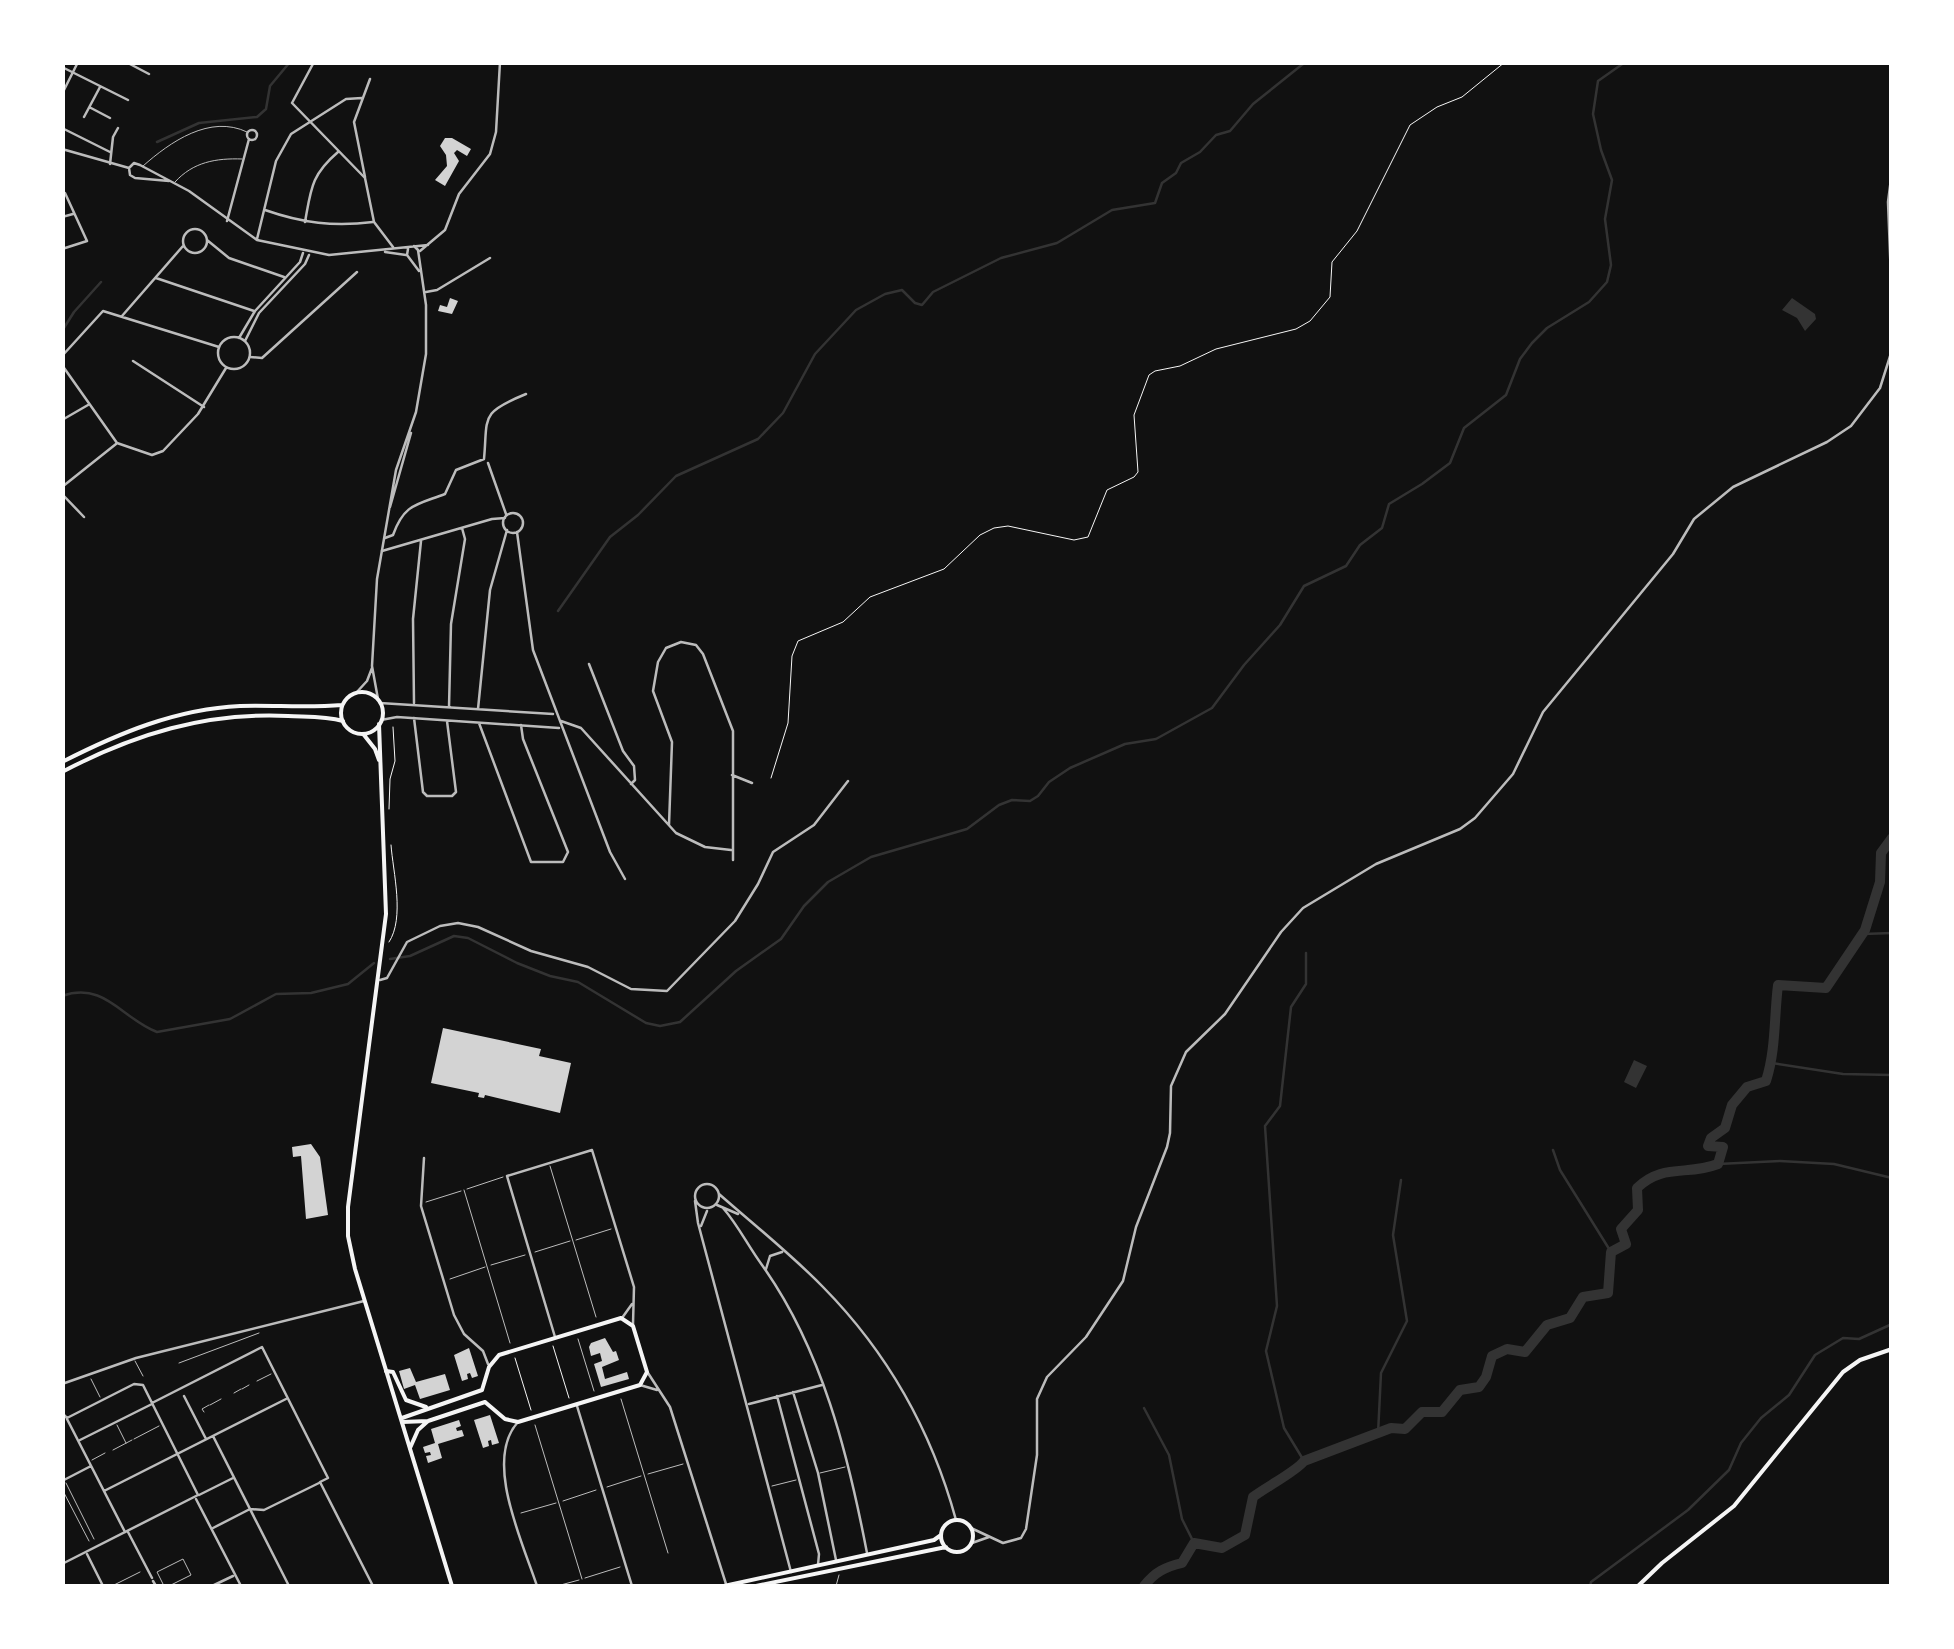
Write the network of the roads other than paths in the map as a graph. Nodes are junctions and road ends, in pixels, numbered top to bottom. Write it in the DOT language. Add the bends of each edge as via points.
graph roads {
  1 [pos="78,62"];
  2 [pos="126,62"];
  3 [pos="314,62"];
  4 [pos="500,62"];
  5 [pos="62,67"];
  6 [pos="73,72"];
  7 [pos="150,74"];
  8 [pos="370,79"];
  9 [pos="100,86"];
  10 [pos="62,94"];
  11 [pos="362,98"];
  12 [pos="128,100"];
  13 [pos="89,107"];
  14 [pos="84,117"];
  15 [pos="110,118"];
  16 [pos="310,121"];
  17 [pos="62,128"];
  18 [pos="118,128"];
  19 [pos="247,132"];
  20 [pos="249,139"];
  21 [pos="62,149"];
  22 [pos="110,152"];
  23 [pos="340,152"];
  24 [pos="242,159"];
  25 [pos="110,164"];
  26 [pos="142,167"];
  27 [pos="129,168"];
  28 [pos="1892,171"];
  29 [pos="139,177"];
  30 [pos="365,178"];
  31 [pos="175,182"];
  32 [pos="64,194"];
  33 [pos="265,210"];
  34 [pos="74,213"];
  35 [pos="62,217"];
  36 [pos="227,221"];
  37 [pos="305,222"];
  38 [pos="374,222"];
  39 [pos="207,240"];
  40 [pos="257,240"];
  41 [pos="428,245"];
  42 [pos="184,246"];
  43 [pos="414,246"];
  44 [pos="62,248"];
  45 [pos="394,249"];
  46 [pos="383,251"];
  47 [pos="306,252"];
  48 [pos="418,253"];
  49 [pos="408,254"];
  50 [pos="490,258"];
  51 [pos="358,272"];
  52 [pos="420,272"];
  53 [pos="156,278"];
  54 [pos="288,279"];
  55 [pos="424,293"];
  56 [pos="1892,304"];
  57 [pos="257,312"];
  58 [pos="122,316"];
  59 [pos="239,338"];
  60 [pos="245,340"];
  61 [pos="219,347"];
  62 [pos="1892,350"];
  63 [pos="62,356"];
  64 [pos="250,357"];
  65 [pos="133,361"];
  66 [pos="62,365"];
  67 [pos="226,368"];
  68 [pos="526,394"];
  69 [pos="88,405"];
  70 [pos="204,407"];
  71 [pos="62,420"];
  72 [pos="117,443"];
  73 [pos="488,462"];
  74 [pos="63,486"];
  75 [pos="62,494"];
  76 [pos="506,517"];
  77 [pos="84,518"];
  78 [pos="462,528"];
  79 [pos="506,530"];
  80 [pos="517,532"];
  81 [pos="384,538"];
  82 [pos="420,541"];
  83 [pos="382,551"];
  84 [pos="588,664"];
  85 [pos="372,666"];
  86 [pos="356,693"];
  87 [pos="379,701"];
  88 [pos="398,704"];
  89 [pos="342,705"];
  90 [pos="414,705"];
  91 [pos="449,707"];
  92 [pos="479,709"];
  93 [pos="555,714"];
  94 [pos="396,717"];
  95 [pos="414,718"];
  96 [pos="447,720"];
  97 [pos="558,721"];
  98 [pos="343,722"];
  99 [pos="380,722"];
  100 [pos="478,723"];
  101 [pos="522,726"];
  102 [pos="562,728"];
  103 [pos="362,734"];
  104 [pos="380,760"];
  105 [pos="62,762"];
  106 [pos="62,772"];
  107 [pos="730,774"];
  108 [pos="848,780"];
  109 [pos="752,783"];
  110 [pos="632,784"];
  111 [pos="669,825"];
  112 [pos="733,850"];
  113 [pos="733,860"];
  114 [pos="626,879"];
  115 [pos="380,980"];
  116 [pos="424,1158"];
  117 [pos="549,1163"];
  118 [pos="506,1176"];
  119 [pos="464,1190"];
  120 [pos="719,1194"];
  121 [pos="426,1202"];
  122 [pos="696,1202"];
  123 [pos="716,1204"];
  124 [pos="709,1208"];
  125 [pos="723,1208"];
  126 [pos="739,1214"];
  127 [pos="700,1227"];
  128 [pos="610,1229"];
  129 [pos="573,1241"];
  130 [pos="535,1252"];
  131 [pos="786,1252"];
  132 [pos="525,1255"];
  133 [pos="487,1266"];
  134 [pos="766,1270"];
  135 [pos="450,1278"];
  136 [pos="365,1300"];
  137 [pos="632,1303"];
  138 [pos="596,1318"];
  139 [pos="621,1318"];
  140 [pos="633,1326"];
  141 [pos="259,1333"];
  142 [pos="556,1338"];
  143 [pos="578,1339"];
  144 [pos="510,1343"];
  145 [pos="1892,1349"];
  146 [pos="482,1351"];
  147 [pos="499,1355"];
  148 [pos="135,1361"];
  149 [pos="179,1363"];
  150 [pos="489,1366"];
  151 [pos="386,1371"];
  152 [pos="647,1372"];
  153 [pos="272,1374"];
  154 [pos="89,1376"];
  155 [pos="143,1376"];
  156 [pos="62,1384"];
  157 [pos="822,1384"];
  158 [pos="640,1385"];
  159 [pos="482,1390"];
  160 [pos="658,1390"];
  161 [pos="594,1391"];
  162 [pos="793,1392"];
  163 [pos="474,1393"];
  164 [pos="184,1396"];
  165 [pos="777,1396"];
  166 [pos="100,1397"];
  167 [pos="288,1398"];
  168 [pos="621,1399"];
  169 [pos="486,1402"];
  170 [pos="152,1403"];
  171 [pos="477,1404"];
  172 [pos="576,1404"];
  173 [pos="747,1404"];
  174 [pos="426,1407"];
  175 [pos="62,1412"];
  176 [pos="204,1412"];
  177 [pos="67,1418"];
  178 [pos="504,1419"];
  179 [pos="401,1420"];
  180 [pos="428,1420"];
  181 [pos="116,1422"];
  182 [pos="518,1422"];
  183 [pos="535,1425"];
  184 [pos="160,1426"];
  185 [pos="508,1435"];
  186 [pos="213,1436"];
  187 [pos="206,1440"];
  188 [pos="79,1441"];
  189 [pos="126,1443"];
  190 [pos="410,1448"];
  191 [pos="178,1454"];
  192 [pos="92,1460"];
  193 [pos="683,1464"];
  194 [pos="92,1466"];
  195 [pos="845,1466"];
  196 [pos="820,1473"];
  197 [pos="645,1475"];
  198 [pos="234,1478"];
  199 [pos="796,1480"];
  200 [pos="64,1482"];
  201 [pos="320,1482"];
  202 [pos="772,1486"];
  203 [pos="607,1487"];
  204 [pos="62,1488"];
  205 [pos="596,1490"];
  206 [pos="104,1491"];
  207 [pos="197,1496"];
  208 [pos="559,1502"];
  209 [pos="250,1509"];
  210 [pos="522,1514"];
  211 [pos="956,1520"];
  212 [pos="211,1528"];
  213 [pos="971,1528"];
  214 [pos="126,1532"];
  215 [pos="941,1535"];
  216 [pos="989,1537"];
  217 [pos="94,1538"];
  218 [pos="89,1541"];
  219 [pos="972,1543"];
  220 [pos="946,1547"];
  221 [pos="86,1552"];
  222 [pos="668,1553"];
  223 [pos="867,1555"];
  224 [pos="837,1562"];
  225 [pos="62,1564"];
  226 [pos="818,1566"];
  227 [pos="620,1567"];
  228 [pos="140,1572"];
  229 [pos="235,1575"];
  230 [pos="792,1575"];
  231 [pos="839,1575"];
  232 [pos="582,1579"];
  233 [pos="103,1586"];
  234 [pos="112,1586"];
  235 [pos="156,1586"];
  236 [pos="166,1586"];
  237 [pos="212,1586"];
  238 [pos="240,1586"];
  239 [pos="289,1586"];
  240 [pos="372,1586"];
  241 [pos="452,1586"];
  242 [pos="536,1586"];
  243 [pos="557,1586"];
  244 [pos="632,1586"];
  245 [pos="725,1586"];
  246 [pos="756,1586"];
  247 [pos="794,1586"];
  248 [pos="836,1586"];
  249 [pos="1638,1586"];
  1 -- 6 [label="street"];
  2 -- 7 [label="street"];
  3 -- 16 [label="street" via="292,102"];
  4 -- 41 [label="street" via="490,154 460,194 450,224"];
  5 -- 6 [label="street"];
  6 -- 9 [label="street"];
  6 -- 10 [label="street"];
  8 -- 11 [label="street"];
  9 -- 12 [label="street"];
  9 -- 13 [label="street"];
  11 -- 16 [label="street"];
  11 -- 30 [label="street" via="353,132"];
  13 -- 14 [label="street"];
  13 -- 15 [label="street"];
  16 -- 23 [label="street"];
  16 -- 33 [label="street" via="284,144"];
  17 -- 22 [label="street"];
  18 -- 22 [label="street"];
  19 -- 20 [label="street"];
  19 -- 20 [label="street" via="256,134"];
  19 -- 26 [label="street" via="204,129 176,140"];
  20 -- 24 [label="street"];
  21 -- 25 [label="street"];
  22 -- 25 [label="street"];
  23 -- 30 [label="street"];
  23 -- 37 [label="street" via="314,178"];
  24 -- 31 [label="street" via="205,162"];
  24 -- 36 [label="street"];
  25 -- 27 [label="street"];
  26 -- 27 [label="street"];
  26 -- 29 [label="street"];
  26 -- 31 [label="street"];
  27 -- 29 [label="street"];
  28 -- 56 [label="street"];
  29 -- 31 [label="street"];
  30 -- 38 [label="street"];
  31 -- 36 [label="street"];
  32 -- 34 [label="street"];
  33 -- 37 [label="street"];
  33 -- 40 [label="street"];
  34 -- 35 [label="street"];
  34 -- 44 [label="street" via="87,241"];
  36 -- 40 [label="street"];
  37 -- 38 [label="street"];
  38 -- 45 [label="street"];
  39 -- 42 [label="street" via="198,253"];
  39 -- 42 [label="street" via="194,228 184,234"];
  39 -- 54 [label="street" via="229,258"];
  40 -- 47 [label="street"];
  41 -- 43 [label="street"];
  41 -- 48 [label="street"];
  42 -- 53 [label="street"];
  43 -- 48 [label="street"];
  43 -- 49 [label="street"];
  45 -- 46 [label="street"];
  45 -- 49 [label="street"];
  46 -- 47 [label="street"];
  46 -- 49 [label="street"];
  47 -- 54 [label="street"];
  48 -- 49 [label="street"];
  48 -- 52 [label="street"];
  49 -- 52 [label="street"];
  50 -- 55 [label="street"];
  51 -- 64 [label="street" via="262,358"];
  52 -- 55 [label="street"];
  53 -- 57 [label="street"];
  53 -- 58 [label="street"];
  54 -- 57 [label="street"];
  55 -- 81 [label="street" via="426,354"];
  57 -- 59 [label="street"];
  57 -- 60 [label="street"];
  58 -- 61 [label="street"];
  58 -- 63 [label="street" via="104,311"];
  59 -- 60 [label="street"];
  59 -- 61 [label="street"];
  60 -- 64 [label="street"];
  61 -- 67 [label="street"];
  62 -- 216 [label="street" via="1880,388 1851,426 1733,488 1694,519 1550,704 1513,774 1475,818 1376,864 1303,908 1233,1004 1186,1052 1170,1086 1168,1140 1123,1281 1037,1399 1026,1529 1013,1542"];
  64 -- 67 [label="street" via="238,369"];
  65 -- 70 [label="street"];
  66 -- 69 [label="street"];
  67 -- 70 [label="street"];
  68 -- 81 [label="street" via="486,420 484,459 456,470 446,494 410,507"];
  69 -- 71 [label="street"];
  69 -- 72 [label="street"];
  70 -- 72 [label="street" via="158,454"];
  72 -- 74 [label="street"];
  73 -- 76 [label="street"];
  75 -- 77 [label="street"];
  76 -- 78 [label="street"];
  76 -- 79 [label="street"];
  76 -- 80 [label="street" via="522,518"];
  78 -- 82 [label="street"];
  78 -- 91 [label="street"];
  79 -- 80 [label="street"];
  79 -- 92 [label="street" via="490,590"];
  80 -- 93 [label="street" via="532,650"];
  81 -- 83 [label="street"];
  82 -- 83 [label="street"];
  82 -- 90 [label="street" via="412,619"];
  83 -- 85 [label="street"];
  84 -- 110 [label="street" via="634,766"];
  85 -- 86 [label="street"];
  85 -- 87 [label="street"];
  86 -- 87 [label="main road"];
  86 -- 89 [label="main road"];
  87 -- 88 [label="street"];
  87 -- 99 [label="main road"];
  88 -- 90 [label="street"];
  88 -- 94 [label="street"];
  89 -- 98 [label="main road"];
  89 -- 105 [label="main road" via="181,714"];
  90 -- 91 [label="street"];
  91 -- 92 [label="street"];
  92 -- 93 [label="street"];
  92 -- 100 [label="street"];
  92 -- 100 [label="street"];
  93 -- 97 [label="street"];
  94 -- 95 [label="street"];
  94 -- 99 [label="street"];
  95 -- 96 [label="street"];
  95 -- 96 [label="street" via="424,795 455,794"];
  96 -- 100 [label="street"];
  97 -- 102 [label="street"];
  97 -- 110 [label="street" via="576,724"];
  98 -- 103 [label="main road"];
  98 -- 106 [label="main road" via="274,715 212,719 149,733"];
  99 -- 103 [label="main road"];
  99 -- 104 [label="main road"];
  100 -- 101 [label="street"];
  100 -- 101 [label="street" via="531,862 566,860"];
  101 -- 102 [label="street"];
  102 -- 114 [label="street"];
  103 -- 104 [label="main road"];
  104 -- 115 [label="main road" via="386,896"];
  107 -- 109 [label="street"];
  107 -- 111 [label="street" via="732,724 703,654 691,643 671,645 660,657 654,686 672,742"];
  107 -- 112 [label="street"];
  108 -- 115 [label="street" via="814,825 773,852 735,921 667,991 631,990 468,924 415,937"];
  110 -- 111 [label="street"];
  111 -- 112 [label="street" via="694,844"];
  112 -- 113 [label="street"];
  115 -- 136 [label="main road" via="348,1207 350,1251"];
  116 -- 146 [label="street" via="424,1218 458,1326"];
  117 -- 118 [label="street"];
  117 -- 129 [label="street"];
  117 -- 137 [label="street" via="592,1150 634,1287"];
  118 -- 119 [label="street"];
  118 -- 142 [label="street"];
  119 -- 121 [label="street"];
  119 -- 133 [label="street"];
  120 -- 122 [label="street" via="703,1184"];
  120 -- 123 [label="street"];
  120 -- 126 [label="street"];
  122 -- 124 [label="street"];
  122 -- 127 [label="street"];
  123 -- 124 [label="street"];
  123 -- 125 [label="street"];
  124 -- 127 [label="street"];
  125 -- 126 [label="street"];
  125 -- 134 [label="street"];
  126 -- 131 [label="street"];
  127 -- 173 [label="street"];
  128 -- 129 [label="street"];
  129 -- 130 [label="street"];
  129 -- 138 [label="street"];
  131 -- 134 [label="street" via="770,1256"];
  131 -- 211 [label="street" via="886,1362 928,1441"];
  132 -- 133 [label="street"];
  133 -- 135 [label="street"];
  133 -- 144 [label="street"];
  134 -- 157 [label="street"];
  136 -- 151 [label="main road"];
  136 -- 156 [label="street" via="136,1358"];
  137 -- 139 [label="street"];
  137 -- 140 [label="street"];
  139 -- 140 [label="main road"];
  139 -- 142 [label="main road"];
  140 -- 152 [label="main road"];
  141 -- 149 [label="street"];
  142 -- 147 [label="main road"];
  143 -- 161 [label="street"];
  145 -- 249 [label="main road" via="1843,1372 1734,1506"];
  146 -- 147 [label="street"];
  146 -- 150 [label="street"];
  147 -- 150 [label="main road"];
  148 -- 155 [label="street"];
  150 -- 159 [label="main road"];
  151 -- 174 [label="main road" via="393,1372 406,1400"];
  151 -- 179 [label="main road"];
  152 -- 158 [label="main road"];
  152 -- 160 [label="street"];
  153 -- 176 [label="street"];
  154 -- 166 [label="street"];
  157 -- 162 [label="street"];
  157 -- 223 [label="street" via="849,1466"];
  158 -- 160 [label="street"];
  158 -- 172 [label="main road"];
  159 -- 163 [label="main road"];
  159 -- 169 [label="main road"];
  160 -- 245 [label="street" via="670,1407"];
  162 -- 165 [label="street"];
  162 -- 224 [label="street"];
  163 -- 171 [label="main road"];
  163 -- 174 [label="main road"];
  164 -- 187 [label="street"];
  165 -- 173 [label="street"];
  165 -- 226 [label="street"];
  167 -- 170 [label="street" via="262,1347"];
  167 -- 186 [label="street"];
  167 -- 201 [label="street" via="328,1478"];
  168 -- 197 [label="street"];
  169 -- 171 [label="main road"];
  169 -- 178 [label="main road"];
  170 -- 177 [label="street" via="143,1385 134,1384"];
  170 -- 181 [label="street"];
  170 -- 191 [label="street"];
  171 -- 180 [label="main road"];
  172 -- 182 [label="main road"];
  172 -- 244 [label="street"];
  173 -- 230 [label="street"];
  174 -- 179 [label="main road"];
  175 -- 177 [label="street"];
  177 -- 188 [label="street"];
  178 -- 182 [label="main road"];
  178 -- 185 [label="street"];
  179 -- 180 [label="main road"];
  179 -- 190 [label="main road"];
  180 -- 190 [label="main road"];
  181 -- 188 [label="street"];
  181 -- 189 [label="street"];
  182 -- 185 [label="street"];
  183 -- 208 [label="street"];
  184 -- 189 [label="street"];
  185 -- 242 [label="street" via="503,1475"];
  186 -- 187 [label="street"];
  186 -- 198 [label="street"];
  187 -- 191 [label="street"];
  188 -- 194 [label="street"];
  189 -- 192 [label="street"];
  190 -- 241 [label="main road"];
  191 -- 206 [label="street"];
  191 -- 207 [label="street"];
  193 -- 197 [label="street"];
  194 -- 200 [label="street"];
  194 -- 206 [label="street"];
  195 -- 196 [label="street"];
  197 -- 203 [label="street"];
  197 -- 222 [label="street"];
  198 -- 207 [label="street"];
  198 -- 209 [label="street"];
  199 -- 202 [label="street"];
  200 -- 217 [label="street"];
  201 -- 209 [label="street" via="264,1510"];
  201 -- 240 [label="street"];
  204 -- 218 [label="street"];
  205 -- 208 [label="street"];
  206 -- 214 [label="street"];
  207 -- 212 [label="street"];
  207 -- 214 [label="street"];
  208 -- 210 [label="street"];
  208 -- 232 [label="street"];
  209 -- 212 [label="street"];
  209 -- 239 [label="street"];
  211 -- 213 [label="main road"];
  211 -- 215 [label="main road"];
  212 -- 229 [label="street"];
  213 -- 216 [label="street"];
  213 -- 219 [label="main road"];
  214 -- 221 [label="street"];
  214 -- 235 [label="street"];
  215 -- 220 [label="main road"];
  215 -- 223 [label="main road"];
  216 -- 219 [label="street"];
  219 -- 220 [label="main road" via="959,1552"];
  220 -- 230 [label="main road"];
  221 -- 225 [label="street"];
  221 -- 233 [label="street"];
  223 -- 224 [label="main road"];
  224 -- 226 [label="main road"];
  226 -- 230 [label="main road"];
  227 -- 232 [label="street"];
  228 -- 234 [label="street"];
  229 -- 237 [label="street"];
  229 -- 238 [label="street"];
  230 -- 245 [label="main road"];
  230 -- 246 [label="main road"];
  230 -- 247 [label="street"];
  231 -- 248 [label="street"];
  232 -- 243 [label="street"];
  236 -- 236 [label="street" via="191,1575 183,1559 157,1572"];
}
